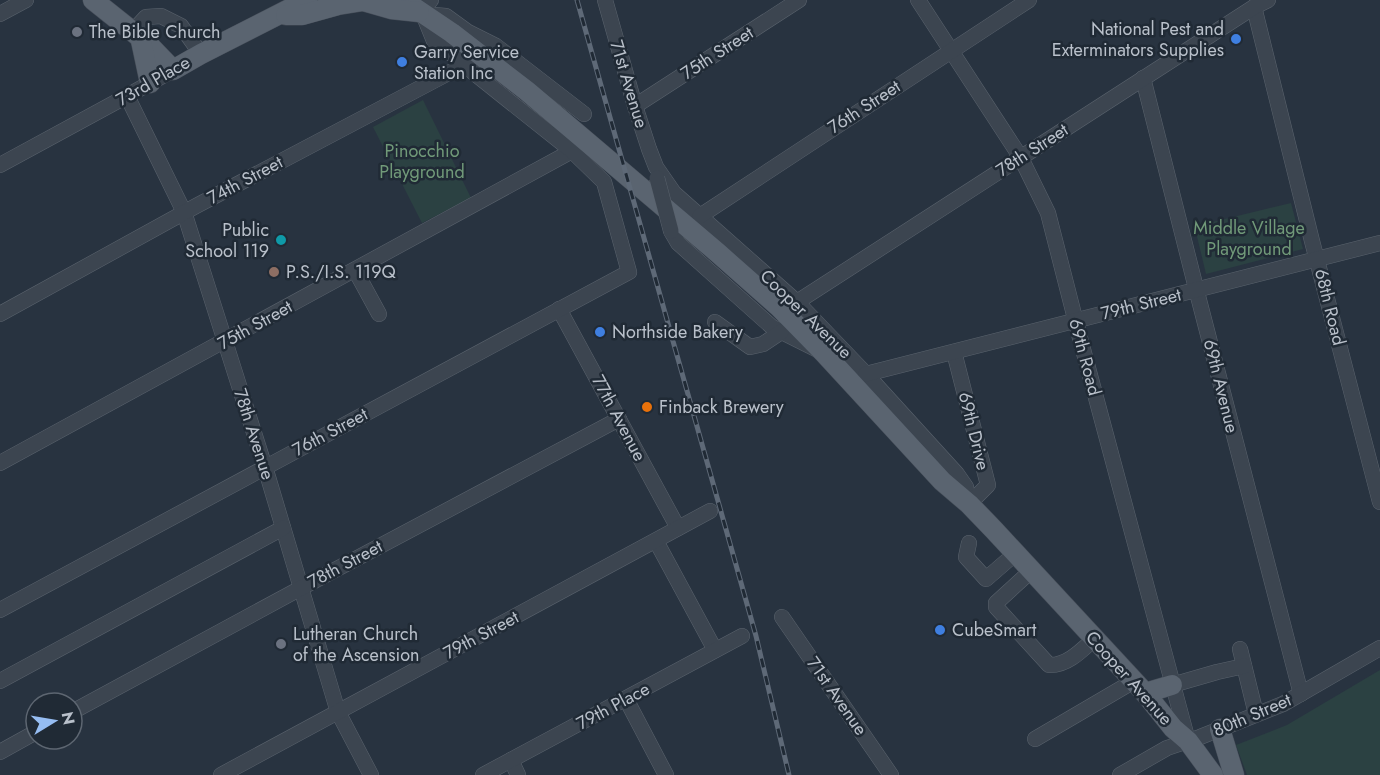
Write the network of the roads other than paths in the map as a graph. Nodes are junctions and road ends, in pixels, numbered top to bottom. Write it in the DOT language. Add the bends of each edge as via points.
graph roads {
  1 [pos="26,0"];
  2 [pos="93,0"];
  3 [pos="307,0"];
  4 [pos="404,0"];
  5 [pos="605,0"];
  6 [pos="799,0"];
  7 [pos="918,0"];
  8 [pos="1029,0"];
  9 [pos="1261,3"];
  10 [pos="425,9"];
  11 [pos="0,14"];
  12 [pos="281,14"];
  13 [pos="136,33"];
  14 [pos="951,50"];
  15 [pos="474,51"];
  16 [pos="201,54"];
  17 [pos="173,70"];
  18 [pos="1143,78"];
  19 [pos="150,83"];
  20 [pos="127,96"];
  21 [pos="635,106"];
  22 [pos="584,114"];
  23 [pos="572,151"];
  24 [pos="1021,158"];
  25 [pos="0,165"];
  26 [pos="656,173"];
  27 [pos="184,212"];
  28 [pos="700,216"];
  29 [pos="1380,243"];
  30 [pos="1317,259"];
  31 [pos="355,270"];
  32 [pos="629,272"];
  33 [pos="1196,290"];
  34 [pos="797,302"];
  35 [pos="559,309"];
  36 [pos="0,314"];
  37 [pos="379,314"];
  38 [pos="1075,321"];
  39 [pos="715,322"];
  40 [pos="782,332"];
  41 [pos="224,341"];
  42 [pos="954,352"];
  43 [pos="824,353"];
  44 [pos="866,374"];
  45 [pos="619,419"];
  46 [pos="0,462"];
  47 [pos="265,468"];
  48 [pos="1380,502"];
  49 [pos="969,504"];
  50 [pos="710,512"];
  51 [pos="283,528"];
  52 [pos="678,528"];
  53 [pos="656,541"];
  54 [pos="969,543"];
  55 [pos="1016,553"];
  56 [pos="1032,570"];
  57 [pos="301,588"];
  58 [pos="0,610"];
  59 [pos="782,617"];
  60 [pos="742,636"];
  61 [pos="1094,639"];
  62 [pos="1380,648"];
  63 [pos="1240,649"];
  64 [pos="715,650"];
  65 [pos="1244,666"];
  66 [pos="0,681"];
  67 [pos="1172,685"];
  68 [pos="1140,687"];
  69 [pos="1301,694"];
  70 [pos="626,699"];
  71 [pos="84,706"];
  72 [pos="338,712"];
  73 [pos="1256,714"];
  74 [pos="1220,729"];
  75 [pos="24,739"];
  76 [pos="1035,739"];
  77 [pos="1188,741"];
  78 [pos="0,752"];
  79 [pos="511,760"];
  80 [pos="221,775"];
  81 [pos="371,775"];
  82 [pos="483,775"];
  83 [pos="518,775"];
  84 [pos="666,775"];
  85 [pos="891,775"];
  86 [pos="1120,775"];
  87 [pos="1214,775"];
  88 [pos="1234,775"];
  1 -- 11 [label="street"];
  2 -- 13 [label="main road"];
  3 -- 12 [label="main road, 73rd Place"];
  4 -- 10 [label="main road, Cooper Avenue"];
  5 -- 21 [label="street, 71st Avenue"];
  6 -- 21 [label="street, 75th Street"];
  7 -- 14 [label="street, 69th Road"];
  8 -- 14 [label="street, 76th Street"];
  9 -- 18 [label="street, 78th Street"];
  9 -- 30 [label="street, 68th Road"];
  10 -- 12 [label="main road" via="391,9 363,1 302,15"];
  10 -- 15 [label="main road, Cooper Avenue"];
  12 -- 16 [label="main road, 73rd Place"];
  13 -- 16 [label="street" via="146,17 161,16 182,26"];
  13 -- 17 [label="main road"];
  13 -- 19 [label="main road"];
  14 -- 24 [label="street, 69th Road"];
  14 -- 28 [label="street, 76th Street"];
  15 -- 22 [label="street, Cooper Avenue" via="496,46"];
  15 -- 23 [label="street, Cooper Avenue" via="474,73"];
  15 -- 27 [label="street, 74th Street" via="448,74"];
  15 -- 43 [label="main road, Cooper Avenue" via="544,105 718,253"];
  16 -- 17 [label="main road, 73rd Place"];
  17 -- 19 [label="street, 73rd Place"];
  18 -- 24 [label="street, 78th Street"];
  18 -- 33 [label="street, 69th Avenue"];
  19 -- 20 [label="street, 73rd Place"];
  20 -- 25 [label="street, 73rd Place"];
  20 -- 27 [label="street, 78th Avenue"];
  21 -- 26 [label="street, 71st Avenue"];
  23 -- 31 [label="street, 75th Street"];
  23 -- 32 [label="street, Cooper Avenue" via="604,182"];
  24 -- 34 [label="street, 78th Street"];
  24 -- 38 [label="street, 69th Road" via="1048,213"];
  26 -- 28 [label="street, Cooper Avenue"];
  26 -- 40 [label="street, Cooper Avenue, bridge" via="671,231 678,243"];
  27 -- 36 [label="street, 74th Street"];
  27 -- 41 [label="street, 78th Avenue"];
  28 -- 34 [label="street, Cooper Avenue"];
  29 -- 30 [label="street, 79th Street"];
  30 -- 33 [label="street, 79th Street"];
  30 -- 48 [label="street, 68th Road"];
  31 -- 37 [label="street"];
  31 -- 41 [label="street, 75th Street"];
  32 -- 35 [label="street, 76th Street"];
  33 -- 38 [label="street, 79th Street"];
  33 -- 69 [label="street, 69th Avenue"];
  34 -- 44 [label="street, Cooper Avenue"];
  35 -- 45 [label="street, 77th Avenue"];
  35 -- 47 [label="street, 76th Street"];
  38 -- 42 [label="street, 79th Street"];
  38 -- 67 [label="street, 69th Road"];
  39 -- 40 [label="street" via="750,347"];
  40 -- 43 [label="street, Cooper Avenue"];
  41 -- 46 [label="street, 75th Street"];
  41 -- 47 [label="street, 78th Avenue"];
  42 -- 44 [label="street, 79th Street"];
  42 -- 49 [label="street, 69th Drive" via="988,484"];
  43 -- 49 [label="main road, Cooper Avenue" via="942,481"];
  44 -- 49 [label="street, Cooper Avenue" via="957,474 966,487"];
  45 -- 52 [label="street, 77th Avenue"];
  45 -- 57 [label="street, 78th Street"];
  47 -- 51 [label="street, 78th Avenue"];
  47 -- 58 [label="street, 76th Street"];
  49 -- 55 [label="main road, Cooper Avenue"];
  50 -- 52 [label="street, 79th Street"];
  51 -- 57 [label="street, 78th Avenue"];
  51 -- 66 [label="street"];
  52 -- 53 [label="street, 79th Street"];
  53 -- 64 [label="street"];
  53 -- 72 [label="street, 79th Street"];
  54 -- 55 [label="street" via="966,557 986,579"];
  55 -- 56 [label="main road, Cooper Avenue"];
  56 -- 61 [label="main road, Cooper Avenue"];
  56 -- 61 [label="street" via="996,607 1049,665 1061,664"];
  57 -- 71 [label="street, 78th Street"];
  57 -- 72 [label="street, 78th Avenue"];
  59 -- 85 [label="street, 71st Avenue"];
  60 -- 64 [label="street, 79th Place"];
  61 -- 68 [label="main road, Cooper Avenue"];
  62 -- 69 [label="street, 80th Street"];
  63 -- 65 [label="street"];
  64 -- 70 [label="street, 79th Place"];
  65 -- 67 [label="street"];
  65 -- 73 [label="street"];
  67 -- 68 [label="main road"];
  67 -- 77 [label="street, 69th Road"];
  68 -- 76 [label="street"];
  68 -- 77 [label="main road, Cooper Avenue"];
  69 -- 73 [label="street, 80th Street"];
  70 -- 79 [label="street, 79th Place"];
  70 -- 84 [label="street"];
  72 -- 80 [label="street, 79th Street"];
  72 -- 81 [label="street, 78th Avenue"];
  73 -- 74 [label="street, 80th Street"];
  74 -- 77 [label="street, 80th Street"];
  74 -- 88 [label="main road"];
  75 -- 78 [label="street"];
  77 -- 86 [label="street, 80th Street" via="1167,748"];
  77 -- 87 [label="main road, Cooper Avenue"];
  79 -- 82 [label="street, 79th Place"];
  79 -- 83 [label="street"];
}
